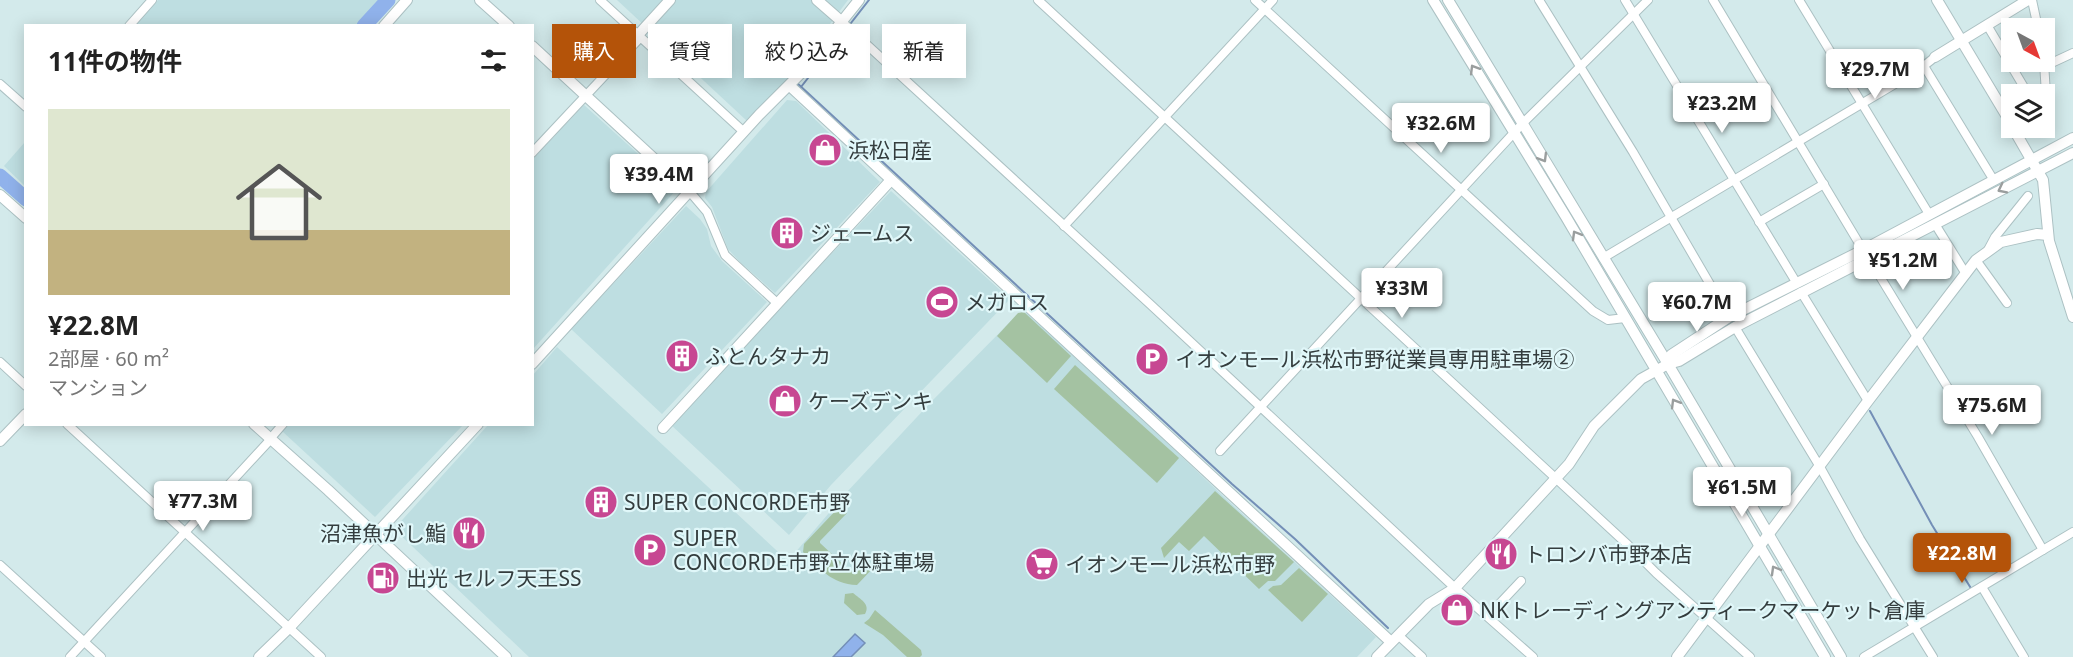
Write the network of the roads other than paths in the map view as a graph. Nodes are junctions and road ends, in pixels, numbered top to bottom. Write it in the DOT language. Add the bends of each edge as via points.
graph roads {
  1 [pos="152,0"];
  2 [pos="407,0"];
  3 [pos="480,0"];
  4 [pos="600,0"];
  5 [pos="670,0"];
  6 [pos="817,0"];
  7 [pos="859,0"];
  8 [pos="1038,0"];
  9 [pos="1255,0"];
  10 [pos="1273,0"];
  11 [pos="1433,0"];
  12 [pos="1448,0"];
  13 [pos="1539,0"];
  14 [pos="1625,0"];
  15 [pos="1648,0"];
  16 [pos="1713,0"];
  17 [pos="1799,0"];
  18 [pos="1937,0"];
  19 [pos="2030,0"];
  20 [pos="1265,9"];
  21 [pos="1634,14"];
  22 [pos="2035,18"];
  23 [pos="841,21"];
  24 [pos="131,24"];
  25 [pos="388,24"];
  26 [pos="507,24"];
  27 [pos="1987,25"];
  28 [pos="638,35"];
  29 [pos="1960,41"];
  30 [pos="534,48"];
  31 [pos="2073,53"];
  32 [pos="1935,57"];
  33 [pos="2055,60"];
  34 [pos="1924,66"];
  35 [pos="1579,67"];
  36 [pos="0,84"];
  37 [pos="2022,84"];
  38 [pos="793,90"];
  39 [pos="585,96"];
  40 [pos="1863,104"];
  41 [pos="24,105"];
  42 [pos="2001,108"];
  43 [pos="1164,118"];
  44 [pos="1523,123"];
  45 [pos="744,132"];
  46 [pos="1515,133"];
  47 [pos="2020,138"];
  48 [pos="2073,138"];
  49 [pos="1799,142"];
  50 [pos="534,152"];
  51 [pos="2073,153"];
  52 [pos="2032,158"];
  53 [pos="2038,170"];
  54 [pos="1993,179"];
  55 [pos="891,180"];
  56 [pos="1735,181"];
  57 [pos="1824,184"];
  58 [pos="1461,190"];
  59 [pos="690,192"];
  60 [pos="0,195"];
  61 [pos="2028,196"];
  62 [pos="1929,214"];
  63 [pos="24,216"];
  64 [pos="1672,218"];
  65 [pos="1758,222"];
  66 [pos="1935,224"];
  67 [pos="1064,226"];
  68 [pos="2048,235"];
  69 [pos="1988,250"];
  70 [pos="1865,254"];
  71 [pos="1603,258"];
  72 [pos="1976,260"];
  73 [pos="1966,274"];
  74 [pos="1799,287"];
  75 [pos="2068,287"];
  76 [pos="1362,299"];
  77 [pos="777,303"];
  78 [pos="2007,303"];
  79 [pos="2073,317"];
  80 [pos="1625,318"];
  81 [pos="1732,322"];
  82 [pos="1916,338"];
  83 [pos="0,362"];
  84 [pos="534,362"];
  85 [pos="1668,364"];
  86 [pos="1656,371"];
  87 [pos="24,384"];
  88 [pos="1868,401"];
  89 [pos="1260,407"];
  90 [pos="24,416"];
  91 [pos="69,426"];
  92 [pos="258,426"];
  93 [pos="476,426"];
  94 [pos="663,428"];
  95 [pos="275,434"];
  96 [pos="0,441"];
  97 [pos="1220,451"];
  98 [pos="1820,467"];
  99 [pos="1556,479"];
  100 [pos="184,532"];
  101 [pos="2073,532"];
  102 [pos="376,535"];
  103 [pos="1769,535"];
  104 [pos="1761,546"];
  105 [pos="2043,550"];
  106 [pos="0,565"];
  107 [pos="1521,581"];
  108 [pos="1982,587"];
  109 [pos="1455,588"];
  110 [pos="1488,616"];
  111 [pos="1707,618"];
  112 [pos="1915,627"];
  113 [pos="290,628"];
  114 [pos="1394,638"];
  115 [pos="84,642"];
  116 [pos="70,657"];
  117 [pos="101,657"];
  118 [pos="259,657"];
  119 [pos="321,657"];
  120 [pos="506,657"];
  121 [pos="1377,657"];
  122 [pos="1422,657"];
  123 [pos="1533,657"];
  124 [pos="1677,657"];
  125 [pos="1750,657"];
  126 [pos="1825,657"];
  127 [pos="1841,657"];
  128 [pos="1864,657"];
  129 [pos="1933,657"];
  130 [pos="2024,657"];
  1 -- 24 [label="street"];
  2 -- 25 [label="street"];
  3 -- 26 [label="street"];
  4 -- 28 [label="street"];
  5 -- 28 [label="street"];
  6 -- 23 [label="street"];
  7 -- 23 [label="street"];
  8 -- 43 [label="street"];
  9 -- 20 [label="street"];
  10 -- 20 [label="street"];
  46 -- 11 [label="street, one-way"];
  12 -- 44 [label="street"];
  13 -- 35 [label="street"];
  14 -- 21 [label="street"];
  15 -- 21 [label="street"];
  16 -- 49 [label="street"];
  17 -- 40 [label="street"];
  18 -- 29 [label="street"];
  19 -- 22 [label="street"];
  19 -- 27 [label="street"];
  20 -- 43 [label="street"];
  20 -- 58 [label="street"];
  21 -- 35 [label="street"];
  21 -- 56 [label="street"];
  23 -- 38 [label="street"];
  23 -- 67 [label="street"];
  27 -- 29 [label="street"];
  27 -- 37 [label="street"];
  28 -- 39 [label="street" via="638,40"];
  28 -- 45 [label="street"];
  29 -- 32 [label="street"];
  29 -- 42 [label="street"];
  30 -- 39 [label="street"];
  31 -- 33 [label="street"];
  32 -- 34 [label="street"];
  34 -- 40 [label="street"];
  34 -- 54 [label="street"];
  35 -- 44 [label="street"];
  35 -- 64 [label="street"];
  36 -- 41 [label="street"];
  38 -- 45 [label="street" via="779,95"];
  38 -- 55 [label="street"];
  39 -- 50 [label="street"];
  39 -- 59 [label="street"];
  40 -- 49 [label="street"];
  40 -- 62 [label="street"];
  43 -- 67 [label="street"];
  43 -- 76 [label="street"];
  44 -- 46 [label="street"];
  44 -- 71 [label="street, one-way"];
  45 -- 59 [label="street"];
  46 -- 58 [label="street"];
  80 -- 46 [label="street, one-way"];
  47 -- 52 [label="street"];
  48 -- 52 [label="street"];
  49 -- 56 [label="street"];
  49 -- 57 [label="street"];
  51 -- 53 [label="street"];
  52 -- 53 [label="street"];
  52 -- 54 [label="street"];
  53 -- 66 [label="street, one-way"];
  53 -- 68 [label="street" via="2044,187"];
  54 -- 62 [label="street"];
  55 -- 77 [label="street"];
  55 -- 114 [label="street"];
  56 -- 64 [label="street"];
  56 -- 65 [label="street"];
  57 -- 65 [label="street"];
  57 -- 70 [label="street"];
  58 -- 76 [label="street"];
  58 -- 80 [label="street" via="1593,311 1608,320"];
  59 -- 77 [label="street" via="707,212 725,255"];
  59 -- 84 [label="street"];
  60 -- 63 [label="street"];
  61 -- 69 [label="street"];
  62 -- 70 [label="street"];
  64 -- 71 [label="street"];
  64 -- 81 [label="street"];
  65 -- 74 [label="street"];
  66 -- 70 [label="street"];
  66 -- 73 [label="street"];
  67 -- 89 [label="street"];
  68 -- 69 [label="street" via="2001,242"];
  68 -- 75 [label="street"];
  69 -- 72 [label="street"];
  70 -- 74 [label="street"];
  70 -- 82 [label="street"];
  71 -- 85 [label="street"];
  72 -- 73 [label="street"];
  72 -- 78 [label="street"];
  73 -- 82 [label="street"];
  74 -- 81 [label="street"];
  74 -- 88 [label="street"];
  75 -- 79 [label="street"];
  76 -- 89 [label="street"];
  76 -- 99 [label="street"];
  77 -- 94 [label="street"];
  80 -- 86 [label="street"];
  81 -- 85 [label="street" via="1671,355"];
  81 -- 98 [label="street"];
  82 -- 88 [label="street"];
  82 -- 105 [label="street"];
  83 -- 87 [label="street"];
  85 -- 86 [label="street"];
  85 -- 103 [label="street"];
  86 -- 99 [label="street" via="1641,379 1594,426"];
  104 -- 86 [label="street, one-way"];
  88 -- 98 [label="street"];
  89 -- 97 [label="street"];
  89 -- 109 [label="street"];
  90 -- 96 [label="street"];
  91 -- 100 [label="street"];
  92 -- 95 [label="street"];
  93 -- 102 [label="street"];
  95 -- 100 [label="street"];
  95 -- 102 [label="street"];
  98 -- 103 [label="street"];
  98 -- 112 [label="street"];
  99 -- 109 [label="street"];
  99 -- 111 [label="street"];
  100 -- 113 [label="street"];
  100 -- 115 [label="street"];
  101 -- 105 [label="street"];
  102 -- 113 [label="street"];
  102 -- 120 [label="street"];
  103 -- 104 [label="street"];
  103 -- 127 [label="street"];
  104 -- 111 [label="street"];
  126 -- 104 [label="street, one-way"];
  105 -- 108 [label="street"];
  106 -- 115 [label="street"];
  107 -- 110 [label="street"];
  108 -- 112 [label="street"];
  108 -- 130 [label="street"];
  109 -- 110 [label="street"];
  109 -- 114 [label="street" via="1429,604"];
  110 -- 123 [label="street"];
  111 -- 124 [label="street"];
  111 -- 125 [label="street"];
  112 -- 128 [label="street"];
  112 -- 129 [label="street"];
  113 -- 118 [label="street"];
  113 -- 119 [label="street"];
  114 -- 121 [label="street"];
  114 -- 122 [label="street"];
  115 -- 116 [label="street"];
  115 -- 117 [label="street"];
}
